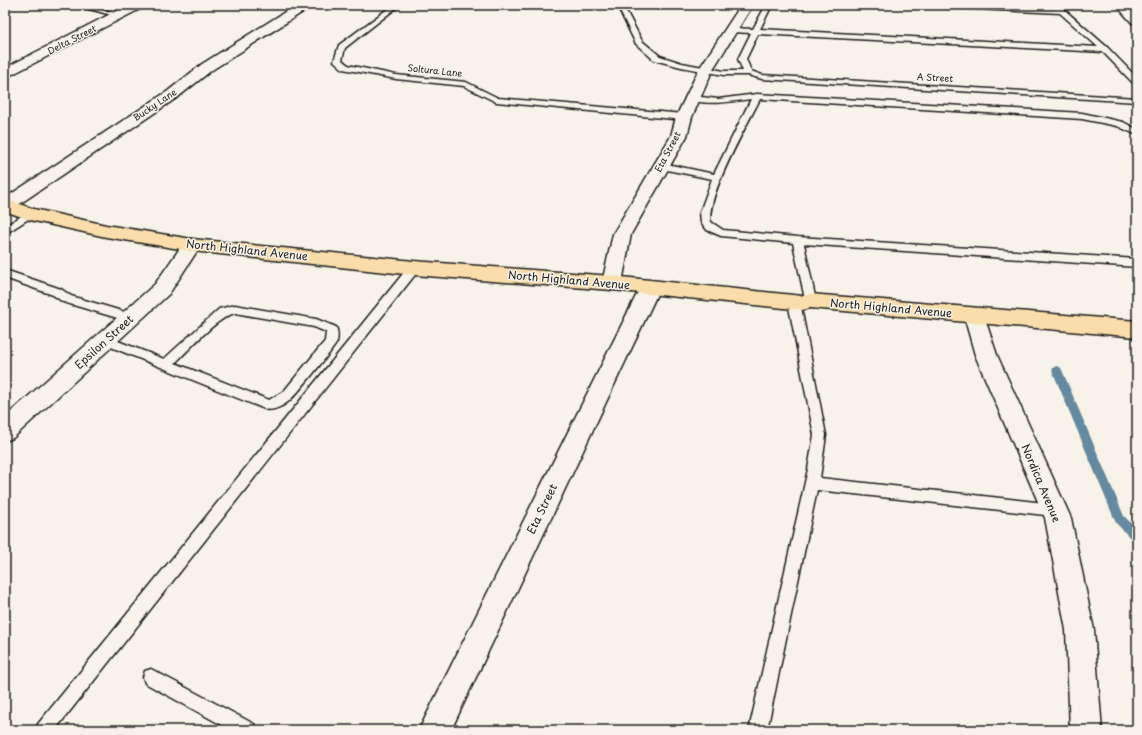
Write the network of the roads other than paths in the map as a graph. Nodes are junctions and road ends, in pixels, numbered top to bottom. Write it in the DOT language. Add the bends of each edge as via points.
graph roads {
  1 [pos="77,5"];
  2 [pos="138,5"];
  3 [pos="305,5"];
  4 [pos="397,5"];
  5 [pos="620,5"];
  6 [pos="746,5"];
  7 [pos="769,5"];
  8 [pos="932,5"];
  9 [pos="1054,5"];
  10 [pos="1122,5"];
  11 [pos="1062,11"];
  12 [pos="119,15"];
  13 [pos="1137,20"];
  14 [pos="730,30"];
  15 [pos="756,32"];
  16 [pos="1105,50"];
  17 [pos="706,69"];
  18 [pos="7,71"];
  19 [pos="748,73"];
  20 [pos="1137,82"];
  21 [pos="757,96"];
  22 [pos="693,98"];
  23 [pos="1137,100"];
  24 [pos="684,117"];
  25 [pos="1137,132"];
  26 [pos="662,166"];
  27 [pos="717,177"];
  28 [pos="5,205"];
  29 [pos="30,214"];
  30 [pos="5,231"];
  31 [pos="798,240"];
  32 [pos="192,245"];
  33 [pos="1137,263"];
  34 [pos="414,268"];
  35 [pos="5,274"];
  36 [pos="612,283"];
  37 [pos="650,288"];
  38 [pos="802,301"];
  39 [pos="974,316"];
  40 [pos="131,318"];
  41 [pos="1137,329"];
  42 [pos="105,340"];
  43 [pos="166,364"];
  44 [pos="5,431"];
  45 [pos="812,483"];
  46 [pos="1054,510"];
  47 [pos="151,677"];
  48 [pos="44,730"];
  49 [pos="248,730"];
  50 [pos="435,730"];
  51 [pos="758,730"];
  52 [pos="1086,730"];
  1 -- 12 [label="lane"];
  2 -- 12 [label="street, Delta Street"];
  3 -- 28 [label="street, Bucky Lane" via="207,67 173,94"];
  4 -- 24 [label="lane, Soltura Lane" via="342,47 338,61 346,67 396,77 466,84 496,100"];
  5 -- 17 [label="lane, A Street" via="639,42 657,58"];
  6 -- 14 [label="street, Eta Street"];
  7 -- 15 [label="lane"];
  8 -- 11 [label="lane"];
  9 -- 11 [label="lane"];
  10 -- 13 [label="street"];
  11 -- 16 [label="lane"];
  12 -- 18 [label="street, Delta Street"];
  14 -- 15 [label="lane"];
  14 -- 17 [label="street, Eta Street"];
  15 -- 16 [label="lane"];
  15 -- 19 [label="lane" via="742,60"];
  16 -- 20 [label="lane"];
  17 -- 19 [label="lane, A Street" via="724,73"];
  17 -- 22 [label="street, Eta Street"];
  19 -- 23 [label="lane, A Street" via="762,77"];
  21 -- 22 [label="lane" via="718,102"];
  21 -- 25 [label="lane" via="1082,116 1120,124"];
  21 -- 27 [label="lane"];
  22 -- 24 [label="street, Eta Street"];
  24 -- 26 [label="street, Eta Street" via="679,136"];
  26 -- 27 [label="lane"];
  26 -- 36 [label="street, Eta Street" via="622,234"];
  27 -- 31 [label="lane" via="704,212 706,222 712,228 722,233"];
  28 -- 29 [label="main road, North Highland Avenue"];
  29 -- 30 [label="lane"];
  29 -- 32 [label="main road, North Highland Avenue" via="106,231"];
  31 -- 33 [label="lane"];
  31 -- 38 [label="lane"];
  32 -- 34 [label="main road, North Highland Avenue"];
  32 -- 40 [label="street, Epsilon Street" via="162,289"];
  34 -- 36 [label="main road, North Highland Avenue"];
  34 -- 48 [label="lane"];
  35 -- 40 [label="lane" via="57,292 67,299"];
  36 -- 37 [label="main road, North Highland Avenue"];
  37 -- 38 [label="main road, North Highland Avenue"];
  37 -- 50 [label="street, Eta Street"];
  38 -- 39 [label="main road, North Highland Avenue"];
  38 -- 45 [label="lane" via="820,435"];
  39 -- 41 [label="main road, North Highland Avenue"];
  39 -- 46 [label="street, Nordica Avenue" via="986,355"];
  40 -- 42 [label="street, Epsilon Street"];
  42 -- 43 [label="lane"];
  42 -- 44 [label="street, Epsilon Street"];
  43 -- 43 [label="lane" via="269,405 288,394 331,342 332,330 316,323 235,309 223,312 214,319"];
  45 -- 46 [label="lane"];
  45 -- 51 [label="lane"];
  46 -- 52 [label="street, Nordica Avenue" via="1058,518 1080,630"];
  47 -- 49 [label="lane"];
}
